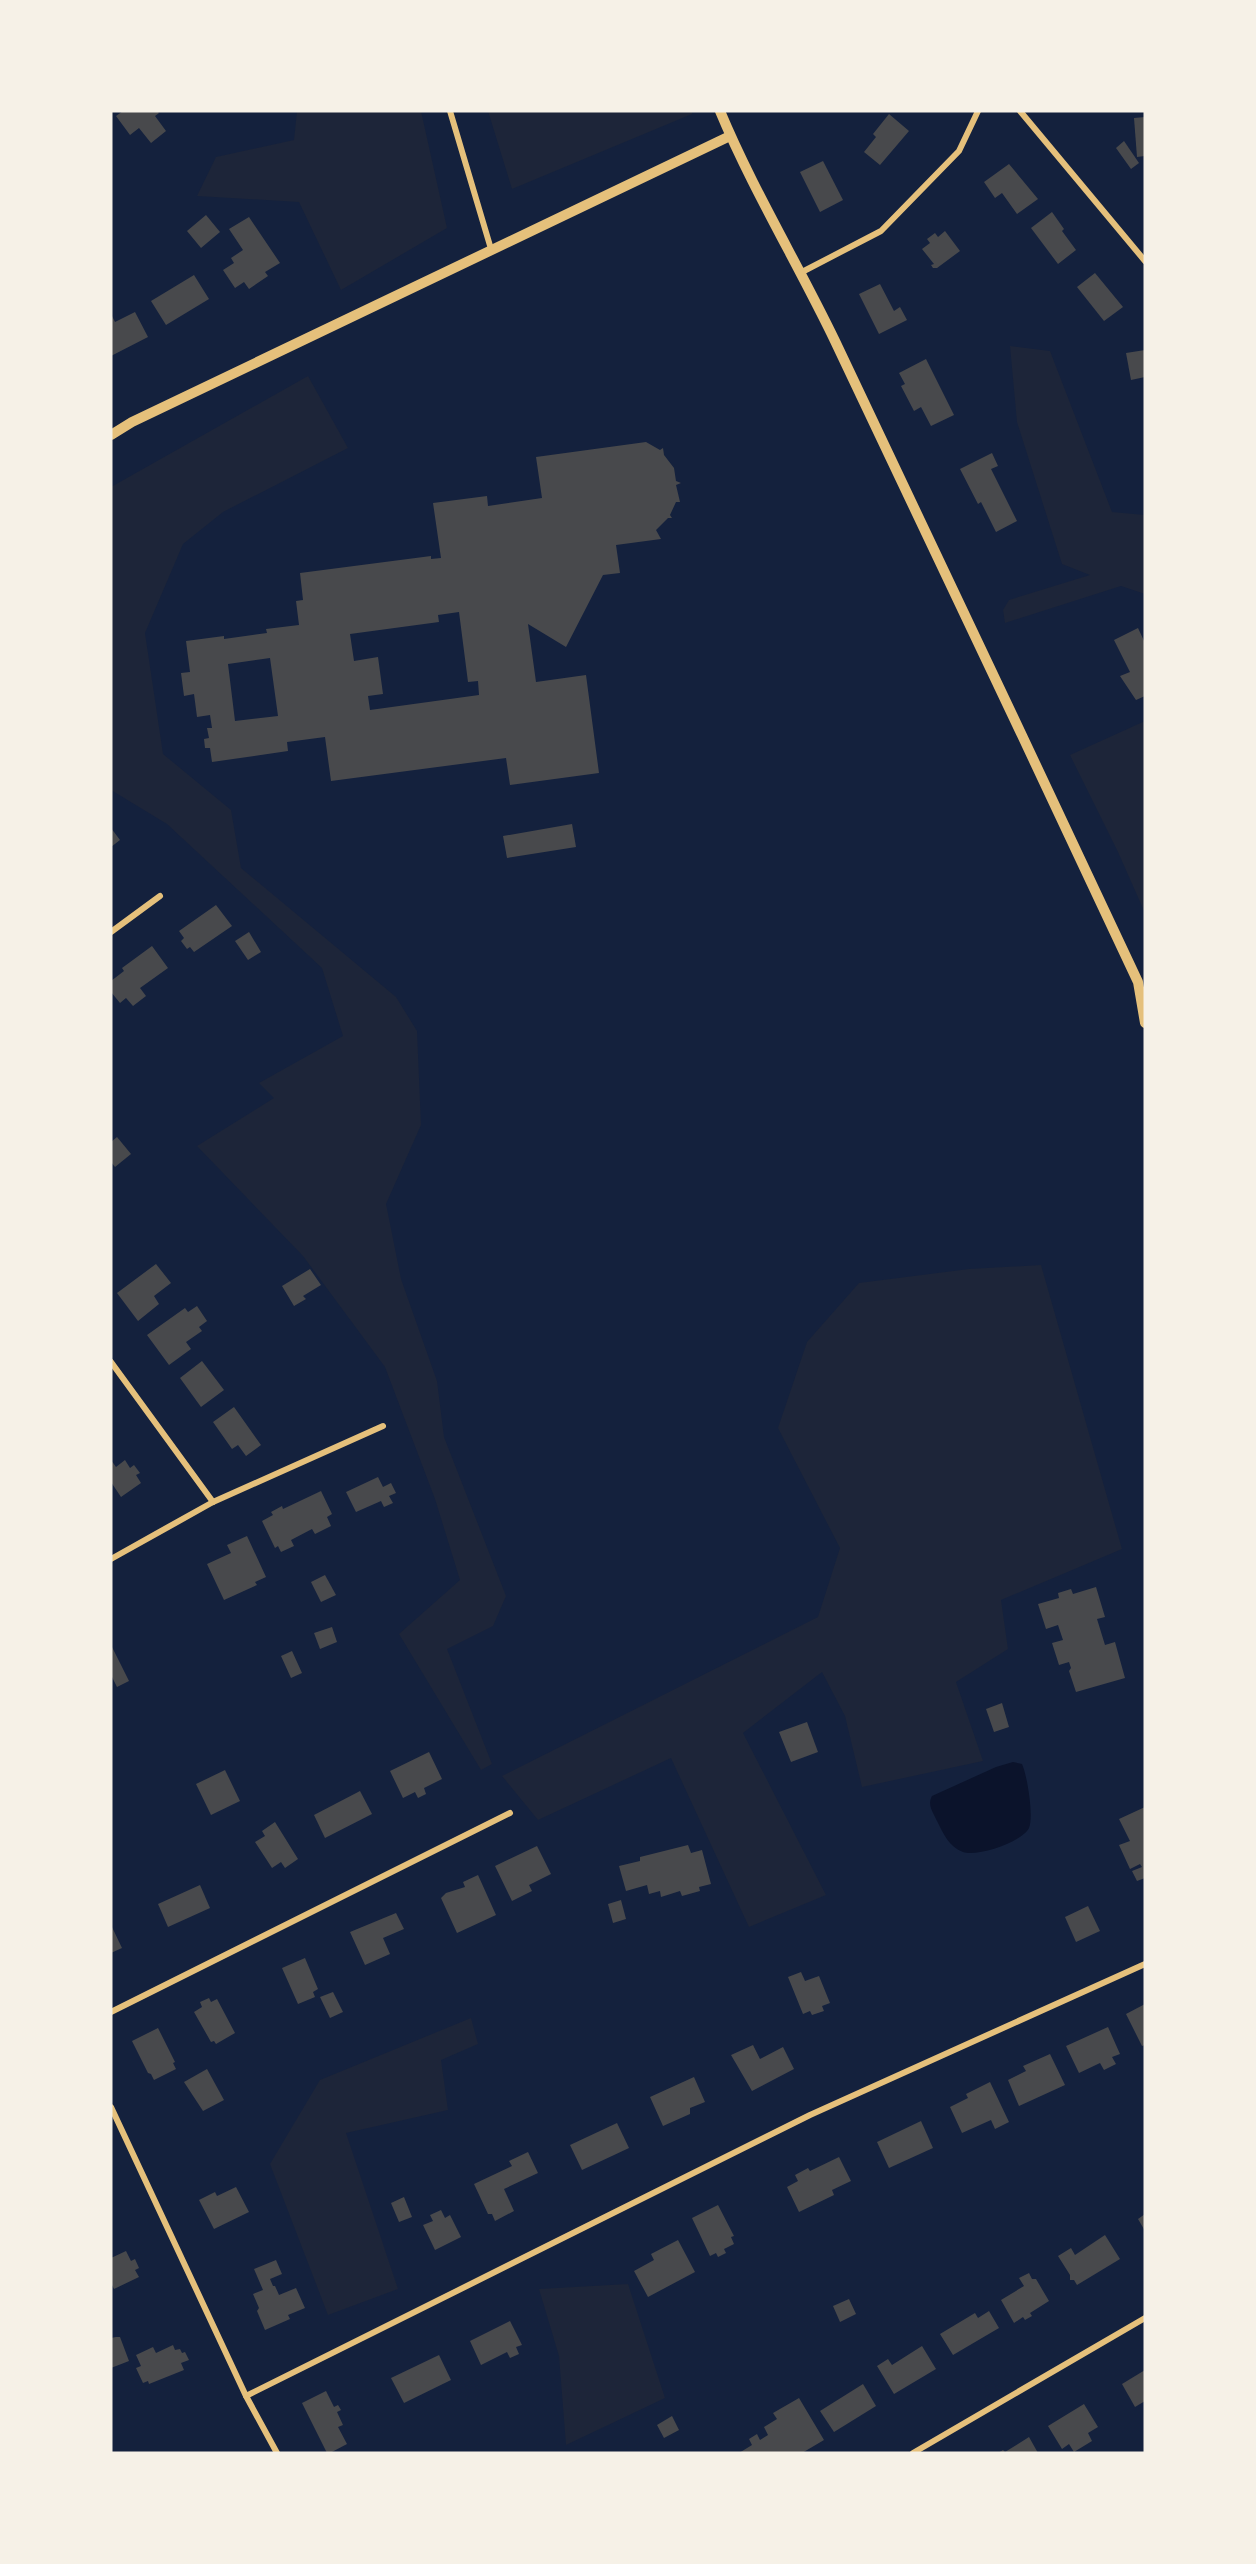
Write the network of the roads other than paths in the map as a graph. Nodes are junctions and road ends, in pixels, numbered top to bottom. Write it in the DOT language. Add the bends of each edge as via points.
graph roads {
  1 [pos="450,111"];
  2 [pos="720,111"];
  3 [pos="978,111"];
  4 [pos="1020,111"];
  5 [pos="730,136"];
  6 [pos="491,249"];
  7 [pos="1145,261"];
  8 [pos="802,272"];
  9 [pos="111,435"];
  10 [pos="160,896"];
  11 [pos="111,932"];
  12 [pos="1145,1023"];
  13 [pos="111,1362"];
  14 [pos="383,1426"];
  15 [pos="213,1502"];
  16 [pos="111,1559"];
  17 [pos="510,1813"];
  18 [pos="1145,1964"];
  19 [pos="111,2012"];
  20 [pos="111,2107"];
  21 [pos="1145,2318"];
  22 [pos="246,2396"];
  23 [pos="277,2453"];
  24 [pos="913,2453"];
  1 -- 6 [label="street"];
  2 -- 5 [label="street"];
  3 -- 8 [label="street" via="959,151 881,231"];
  4 -- 7 [label="street"];
  5 -- 6 [label="street"];
  5 -- 8 [label="street"];
  6 -- 9 [label="street"];
  8 -- 12 [label="street" via="1133,971"];
  10 -- 11 [label="street"];
  13 -- 15 [label="street"];
  14 -- 15 [label="street"];
  15 -- 16 [label="street"];
  17 -- 19 [label="street"];
  18 -- 22 [label="street" via="810,2115"];
  20 -- 22 [label="street"];
  21 -- 24 [label="street"];
  22 -- 23 [label="street"];
}
